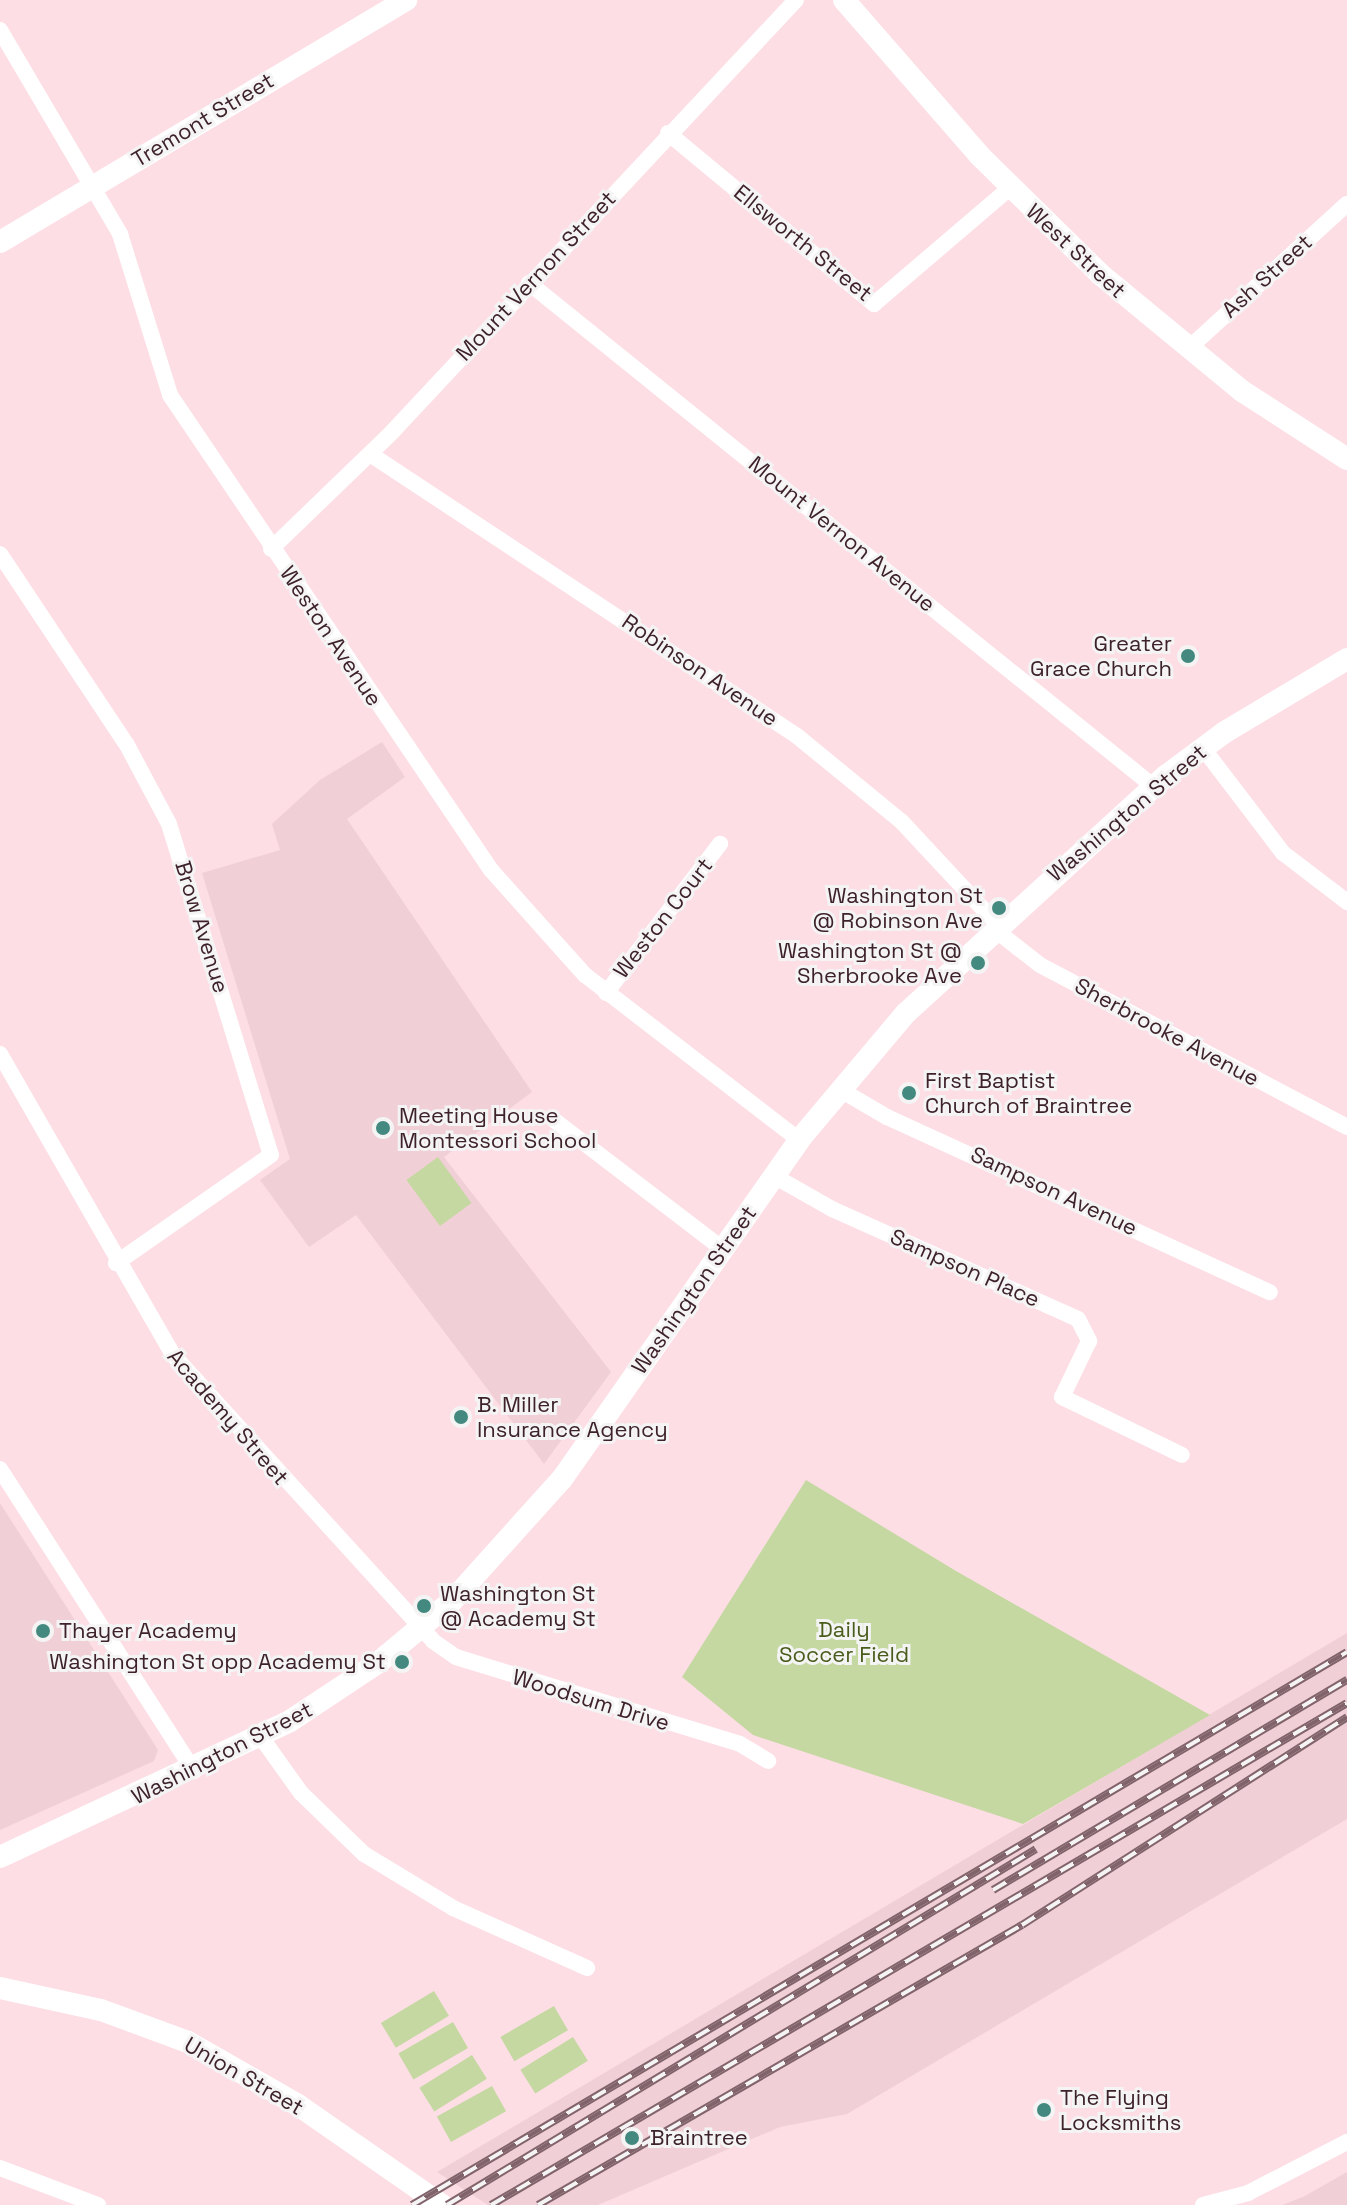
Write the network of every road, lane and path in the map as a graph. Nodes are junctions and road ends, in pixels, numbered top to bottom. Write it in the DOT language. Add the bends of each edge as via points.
graph roads {
  1 [pos="406,0"];
  2 [pos="796,0"];
  3 [pos="844,0"];
  4 [pos="0,30"];
  5 [pos="668,133"];
  6 [pos="95,185"];
  7 [pos="1010,188"];
  8 [pos="1347,204"];
  9 [pos="0,242"];
  10 [pos="529,283"];
  11 [pos="1188,349"];
  12 [pos="370,454"];
  13 [pos="1347,459"];
  14 [pos="271,549"];
  15 [pos="0,554"];
  16 [pos="1347,659"];
  17 [pos="1203,748"];
  18 [pos="1153,786"];
  19 [pos="720,844"];
  20 [pos="1347,902"];
  21 [pos="996,927"];
  22 [pos="606,993"];
  23 [pos="0,1054"];
  24 [pos="839,1089"];
  25 [pos="554,1120"];
  26 [pos="1347,1127"];
  27 [pos="799,1140"];
  28 [pos="774,1176"];
  29 [pos="723,1249"];
  30 [pos="116,1263"];
  31 [pos="1270,1292"];
  32 [pos="1182,1455"];
  33 [pos="0,1469"];
  34 [pos="421,1628"];
  35 [pos="261,1737"];
  36 [pos="768,1761"];
  37 [pos="194,1771"];
  38 [pos="0,1857"];
  39 [pos="587,1968"];
  40 [pos="0,1988"];
  41 [pos="1347,2142"];
  42 [pos="0,2168"];
  43 [pos="98,2205"];
  44 [pos="442,2205"];
  45 [pos="1203,2205"];
  1 -- 6 [label="main road, Tremont Street"];
  2 -- 5 [label="street, Mount Vernon Street"];
  3 -- 7 [label="main road, West Street"];
  4 -- 6 [label="street, Weston Avenue"];
  5 -- 7 [label="street, Ellsworth Street" via="874,304"];
  5 -- 10 [label="street, Mount Vernon Street"];
  6 -- 9 [label="main road, Tremont Street"];
  6 -- 14 [label="street, Weston Avenue" via="127,251 170,395"];
  7 -- 11 [label="main road, West Street"];
  8 -- 11 [label="street, Ash Street"];
  10 -- 12 [label="street, Mount Vernon Street"];
  10 -- 18 [label="street, Mount Vernon Avenue"];
  11 -- 13 [label="main road, West Street"];
  12 -- 14 [label="street, Mount Vernon Street"];
  12 -- 21 [label="street, Robinson Avenue" via="797,736 901,821"];
  14 -- 22 [label="street, Weston Avenue" via="491,870 558,949"];
  15 -- 30 [label="street, Brow Avenue" via="131,752 169,824 271,1155"];
  16 -- 17 [label="main road, Washington Street"];
  17 -- 18 [label="main road, Washington Street"];
  17 -- 20 [label="street" via="1283,853"];
  18 -- 21 [label="main road, Washington Street"];
  19 -- 22 [label="street, Weston Court"];
  21 -- 24 [label="main road, Washington Street" via="906,1013"];
  21 -- 26 [label="street, Sherbrooke Avenue" via="1040,965"];
  22 -- 27 [label="street, Weston Avenue"];
  23 -- 30 [label="street, Academy Street"];
  24 -- 27 [label="main road, Washington Street"];
  24 -- 31 [label="street, Sampson Avenue" via="887,1117"];
  25 -- 29 [label="street"];
  27 -- 28 [label="main road, Washington Street"];
  28 -- 29 [label="main road, Washington Street"];
  28 -- 32 [label="street, Sampson Place" via="1083,1323 1087,1348 1062,1397"];
  29 -- 34 [label="main road, Washington Street" via="555,1489 501,1553"];
  30 -- 34 [label="street, Academy Street" via="196,1385"];
  33 -- 37 [label="street"];
  34 -- 35 [label="main road, Washington Street" via="334,1693"];
  34 -- 36 [label="street, Woodsum Drive" via="456,1657 740,1744"];
  35 -- 37 [label="main road, Washington Street"];
  35 -- 39 [label="street" via="301,1793 364,1854 453,1908"];
  37 -- 38 [label="main road, Washington Street"];
  40 -- 44 [label="main road, Union Street" via="123,2016 202,2049 298,2105"];
  41 -- 45 [label="street" via="1258,2188"];
  42 -- 43 [label="street"];
}
